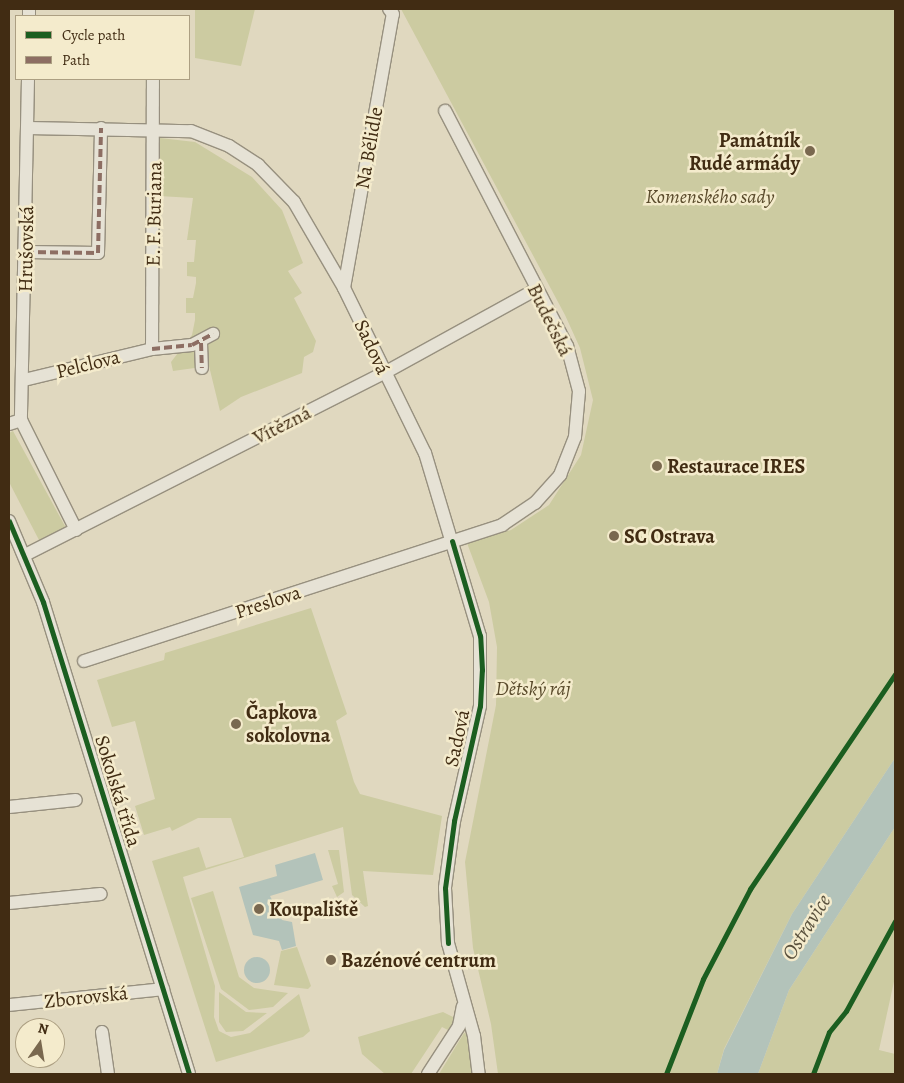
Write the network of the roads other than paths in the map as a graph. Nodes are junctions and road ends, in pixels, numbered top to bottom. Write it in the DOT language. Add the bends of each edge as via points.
graph roads {
  1 [pos="389,9"];
  2 [pos="28,80"];
  3 [pos="153,80"];
  4 [pos="446,111"];
  5 [pos="28,128"];
  6 [pos="101,128"];
  7 [pos="155,128"];
  8 [pos="26,252"];
  9 [pos="344,288"];
  10 [pos="535,290"];
  11 [pos="213,334"];
  12 [pos="201,343"];
  13 [pos="152,349"];
  14 [pos="202,368"];
  15 [pos="384,374"];
  16 [pos="24,380"];
  17 [pos="15,422"];
  18 [pos="9,521"];
  19 [pos="76,530"];
  20 [pos="452,542"];
  21 [pos="25,555"];
  22 [pos="84,661"];
  23 [pos="76,800"];
  24 [pos="9,807"];
  25 [pos="101,894"];
  26 [pos="9,903"];
  27 [pos="163,988"];
  28 [pos="464,1003"];
  29 [pos="9,1005"];
  30 [pos="102,1032"];
  31 [pos="108,1074"];
  32 [pos="189,1074"];
  33 [pos="428,1074"];
  34 [pos="479,1074"];
  1 -- 9 [label="street, Na Bělidle" via="392,14"];
  2 -- 5 [label="street, Hrušovská"];
  3 -- 7 [label="street, E. F. Buriana"];
  4 -- 10 [label="street, Budečská"];
  5 -- 6 [label="street, Sadová"];
  5 -- 8 [label="street, Hrušovská"];
  6 -- 7 [label="street, Sadová"];
  6 -- 8 [label="street" via="98,253"];
  7 -- 9 [label="street, Sadová" via="211,137 258,165 294,202"];
  7 -- 13 [label="street, E. F. Buriana"];
  8 -- 16 [label="street, Hrušovská"];
  9 -- 15 [label="street, Sadová"];
  10 -- 15 [label="street, Vítězná"];
  10 -- 20 [label="street, Budečská" via="567,346 579,391 572,448 560,474 535,503 502,525"];
  11 -- 12 [label="street"];
  12 -- 13 [label="street"];
  12 -- 14 [label="street"];
  13 -- 16 [label="street, Pelclova"];
  15 -- 19 [label="street, Vítězná"];
  15 -- 20 [label="street, Sadová" via="425,453"];
  16 -- 17 [label="street, Hrušovská"];
  17 -- 19 [label="street"];
  18 -- 21 [label="street, Sokolská třída"];
  19 -- 21 [label="street, Vítězná"];
  20 -- 22 [label="street, Preslova"];
  20 -- 28 [label="street, Sadová" via="480,636 482,670 480,706 454,821 445,888 448,943"];
  21 -- 27 [label="street, Sokolská třída" via="67,675"];
  23 -- 24 [label="street"];
  25 -- 26 [label="street"];
  27 -- 29 [label="street, Zborovská"];
  27 -- 32 [label="street, Sokolská třída"];
  28 -- 33 [label="street" via="459,1026"];
  28 -- 34 [label="street, Sadová" via="474,1036"];
  30 -- 31 [label="street"];
}
